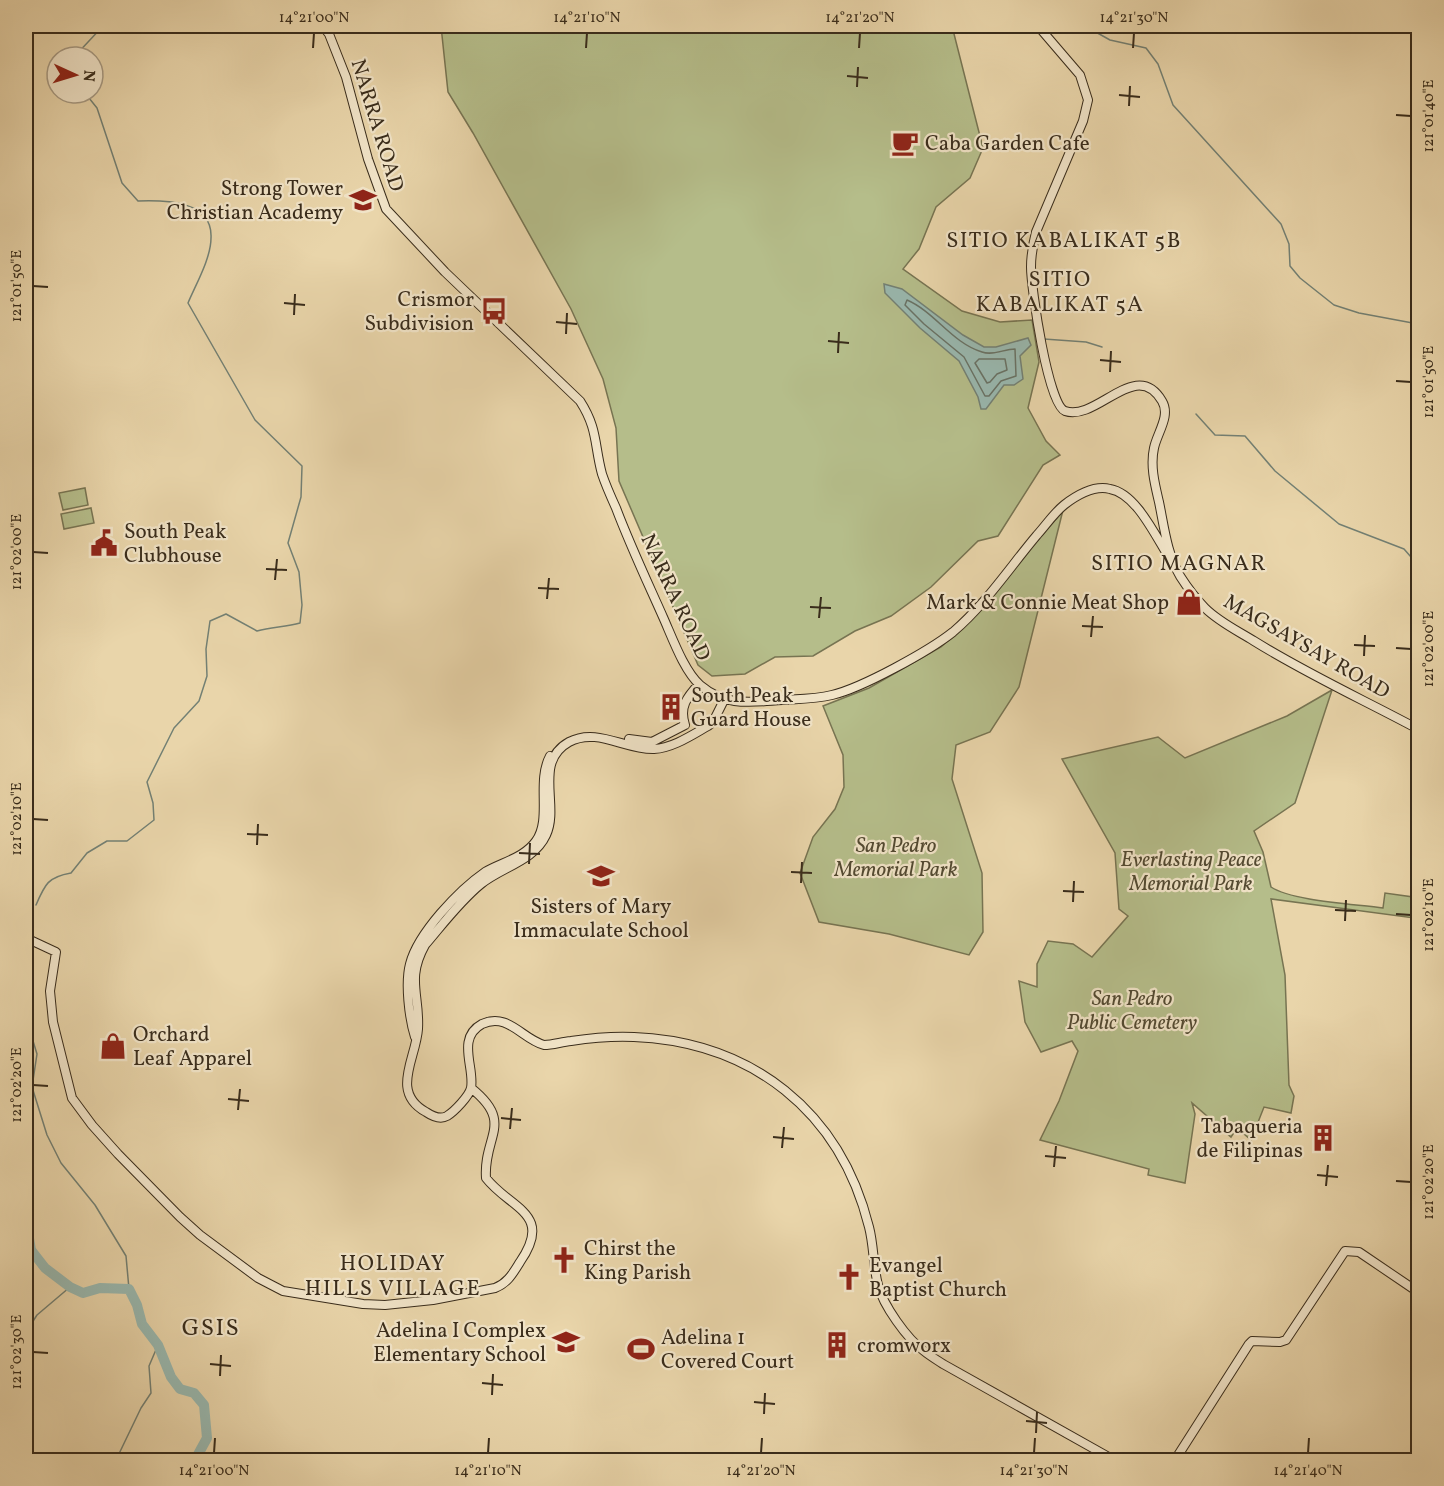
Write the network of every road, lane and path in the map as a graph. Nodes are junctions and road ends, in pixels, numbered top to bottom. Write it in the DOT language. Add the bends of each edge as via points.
graph roads {
  1 [pos="323,26"];
  2 [pos="1038,26"];
  3 [pos="1176,568"];
  4 [pos="699,684"];
  5 [pos="724,700"];
  6 [pos="684,725"];
  7 [pos="1419,729"];
  8 [pos="701,731"];
  9 [pos="26,938"];
  10 [pos="1419,949"];
  11 [pos="1419,997"];
  12 [pos="416,1041"];
  13 [pos="471,1088"];
  14 [pos="1419,1292"];
  15 [pos="26,1455"];
  16 [pos="35,1461"];
  17 [pos="1114,1461"];
  18 [pos="1174,1461"];
  1 -- 4 [label="street, NARRA ROAD" via="346,77 386,209 445,272 580,401 590,417 602,474 629,543"];
  2 -- 3 [label="street, MAGSAYSAY ROAD" via="1080,75 1088,100 1032,249 1031,278 1052,390 1062,410 1078,412 1130,386 1149,388 1162,400 1165,415 1153,449 1153,471"];
  3 -- 5 [label="street" via="1133,502 1110,488 1093,489 1064,506 969,616 938,643 832,695"];
  3 -- 7 [label="street, MAGSAYSAY ROAD" via="1204,607 1237,631 1316,677"];
  4 -- 5 [label="street, NARRA ROAD"];
  4 -- 6 [label="street" via="682,707"];
  5 -- 8 [label="street" via="713,722"];
  6 -- 8 [label="street"];
  6 -- 12 [label="street" via="652,742 586,731 556,747 545,765 541,834 517,856 487,871 465,889 416,949 410,963 409,988"];
  8 -- 12 [label="street" via="667,747 641,748 586,737 559,750 548,775 549,826 540,845 480,885 419,956 414,979"];
  9 -- 13 [label="street" via="56,952 50,991 52,1012 72,1098 92,1125 180,1217 258,1278 283,1291 393,1305 495,1288 509,1279 529,1250 532,1229 520,1207 486,1178 496,1128 494,1113"];
  10 -- 11 [label="street"];
  12 -- 13 [label="street" via="406,1078 413,1103 440,1118"];
  13 -- 17 [label="street" via="470,1038 481,1025 496,1020 509,1023 544,1045 634,1037 713,1050 779,1083 837,1149 851,1175 871,1236 878,1287 906,1334 922,1351 943,1364"];
  14 -- 18 [label="street" via="1359,1252 1342,1253 1288,1336 1280,1342 1252,1341"];
  15 -- 16 [label="street"];
}
